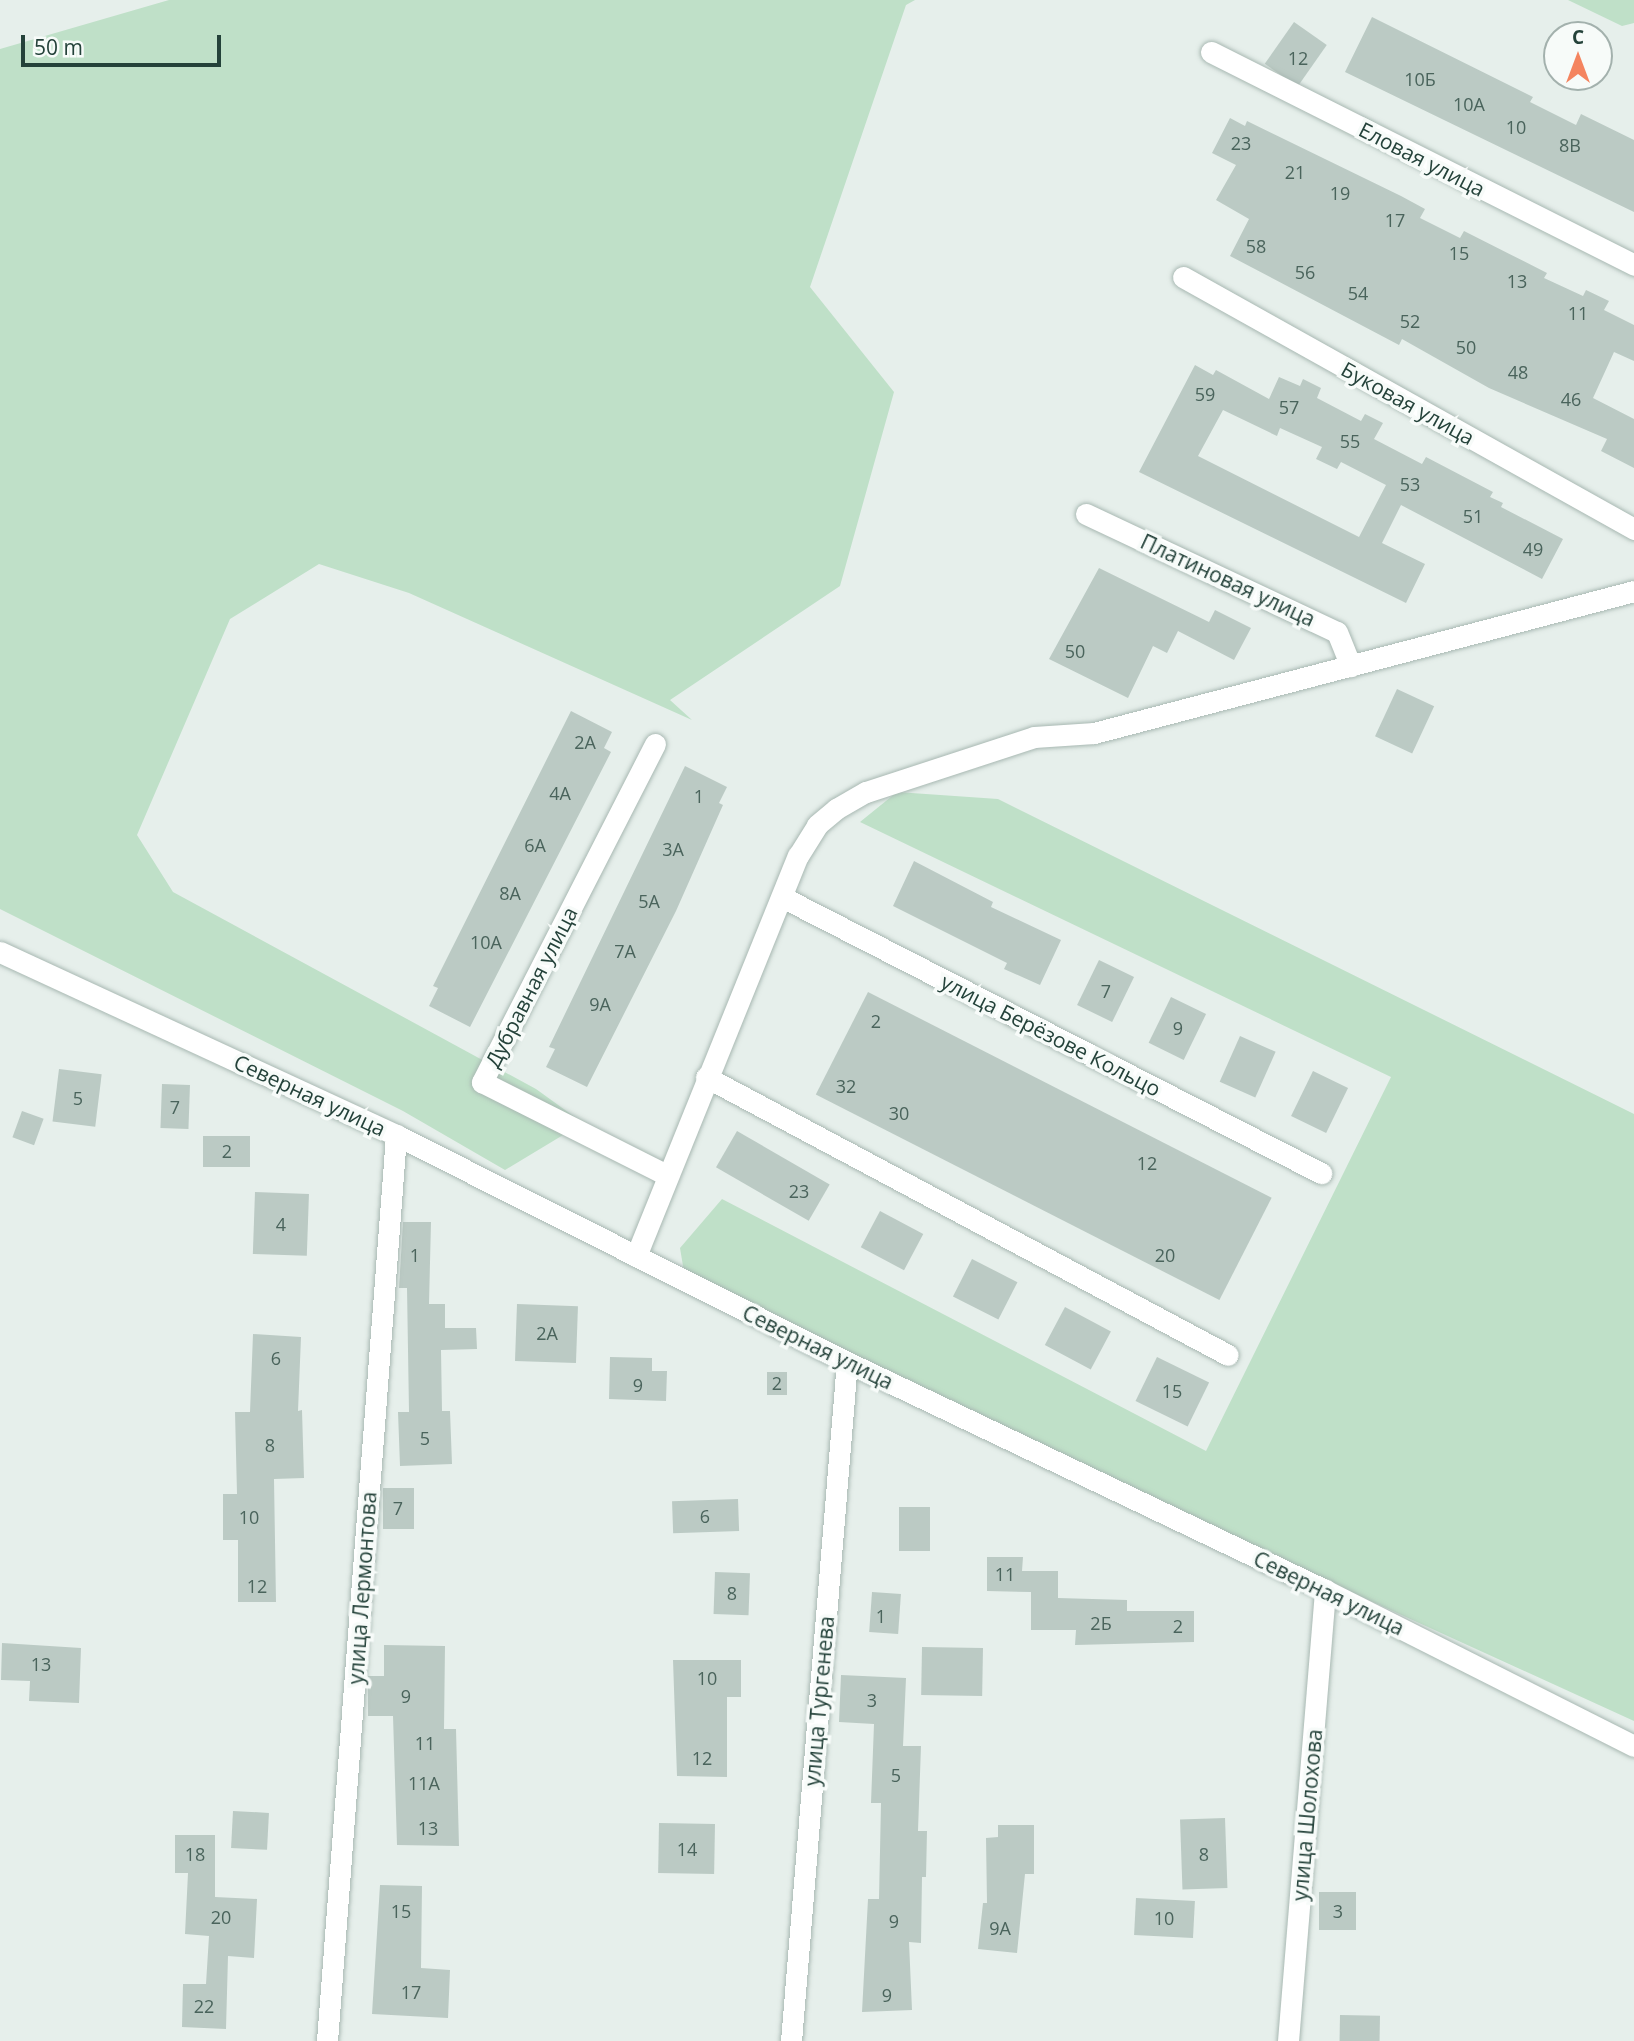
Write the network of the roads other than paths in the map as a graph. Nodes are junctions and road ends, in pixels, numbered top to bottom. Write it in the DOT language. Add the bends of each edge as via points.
graph roads {
  1 [pos="1211,52"];
  2 [pos="1634,265"];
  3 [pos="1183,277"];
  4 [pos="1086,514"];
  5 [pos="1634,529"];
  6 [pos="1634,591"];
  7 [pos="1351,666"];
  8 [pos="655,744"];
  9 [pos="782,897"];
  10 [pos="0,952"];
  11 [pos="706,1077"];
  12 [pos="396,1135"];
  13 [pos="1321,1173"];
  14 [pos="667,1175"];
  15 [pos="636,1256"];
  16 [pos="1228,1355"];
  17 [pos="847,1362"];
  18 [pos="1325,1590"];
  19 [pos="1634,1746"];
  20 [pos="327,2041"];
  21 [pos="790,2041"];
  22 [pos="1288,2041"];
  1 -- 2 [label="street, Еловая улица"];
  3 -- 5 [label="street, Буковая улица"];
  4 -- 7 [label="street, Платиновая улица" via="1337,632"];
  6 -- 7 [label="street"];
  7 -- 9 [label="street" via="1094,733 1034,737 866,792 817,825 797,856"];
  8 -- 14 [label="street, Дубравная улица" via="482,1082"];
  9 -- 11 [label="street"];
  9 -- 13 [label="street, улица Берёзове Кольцо"];
  10 -- 12 [label="street, Северная улица"];
  11 -- 14 [label="street"];
  11 -- 16 [label="street"];
  12 -- 15 [label="street, Северная улица"];
  12 -- 20 [label="street, улица Лермонтова"];
  14 -- 15 [label="street"];
  15 -- 17 [label="street, Северная улица"];
  17 -- 18 [label="street, Северная улица"];
  17 -- 21 [label="street, улица Тургенева"];
  18 -- 19 [label="street, Северная улица"];
  18 -- 22 [label="street, улица Шолохова"];
}
